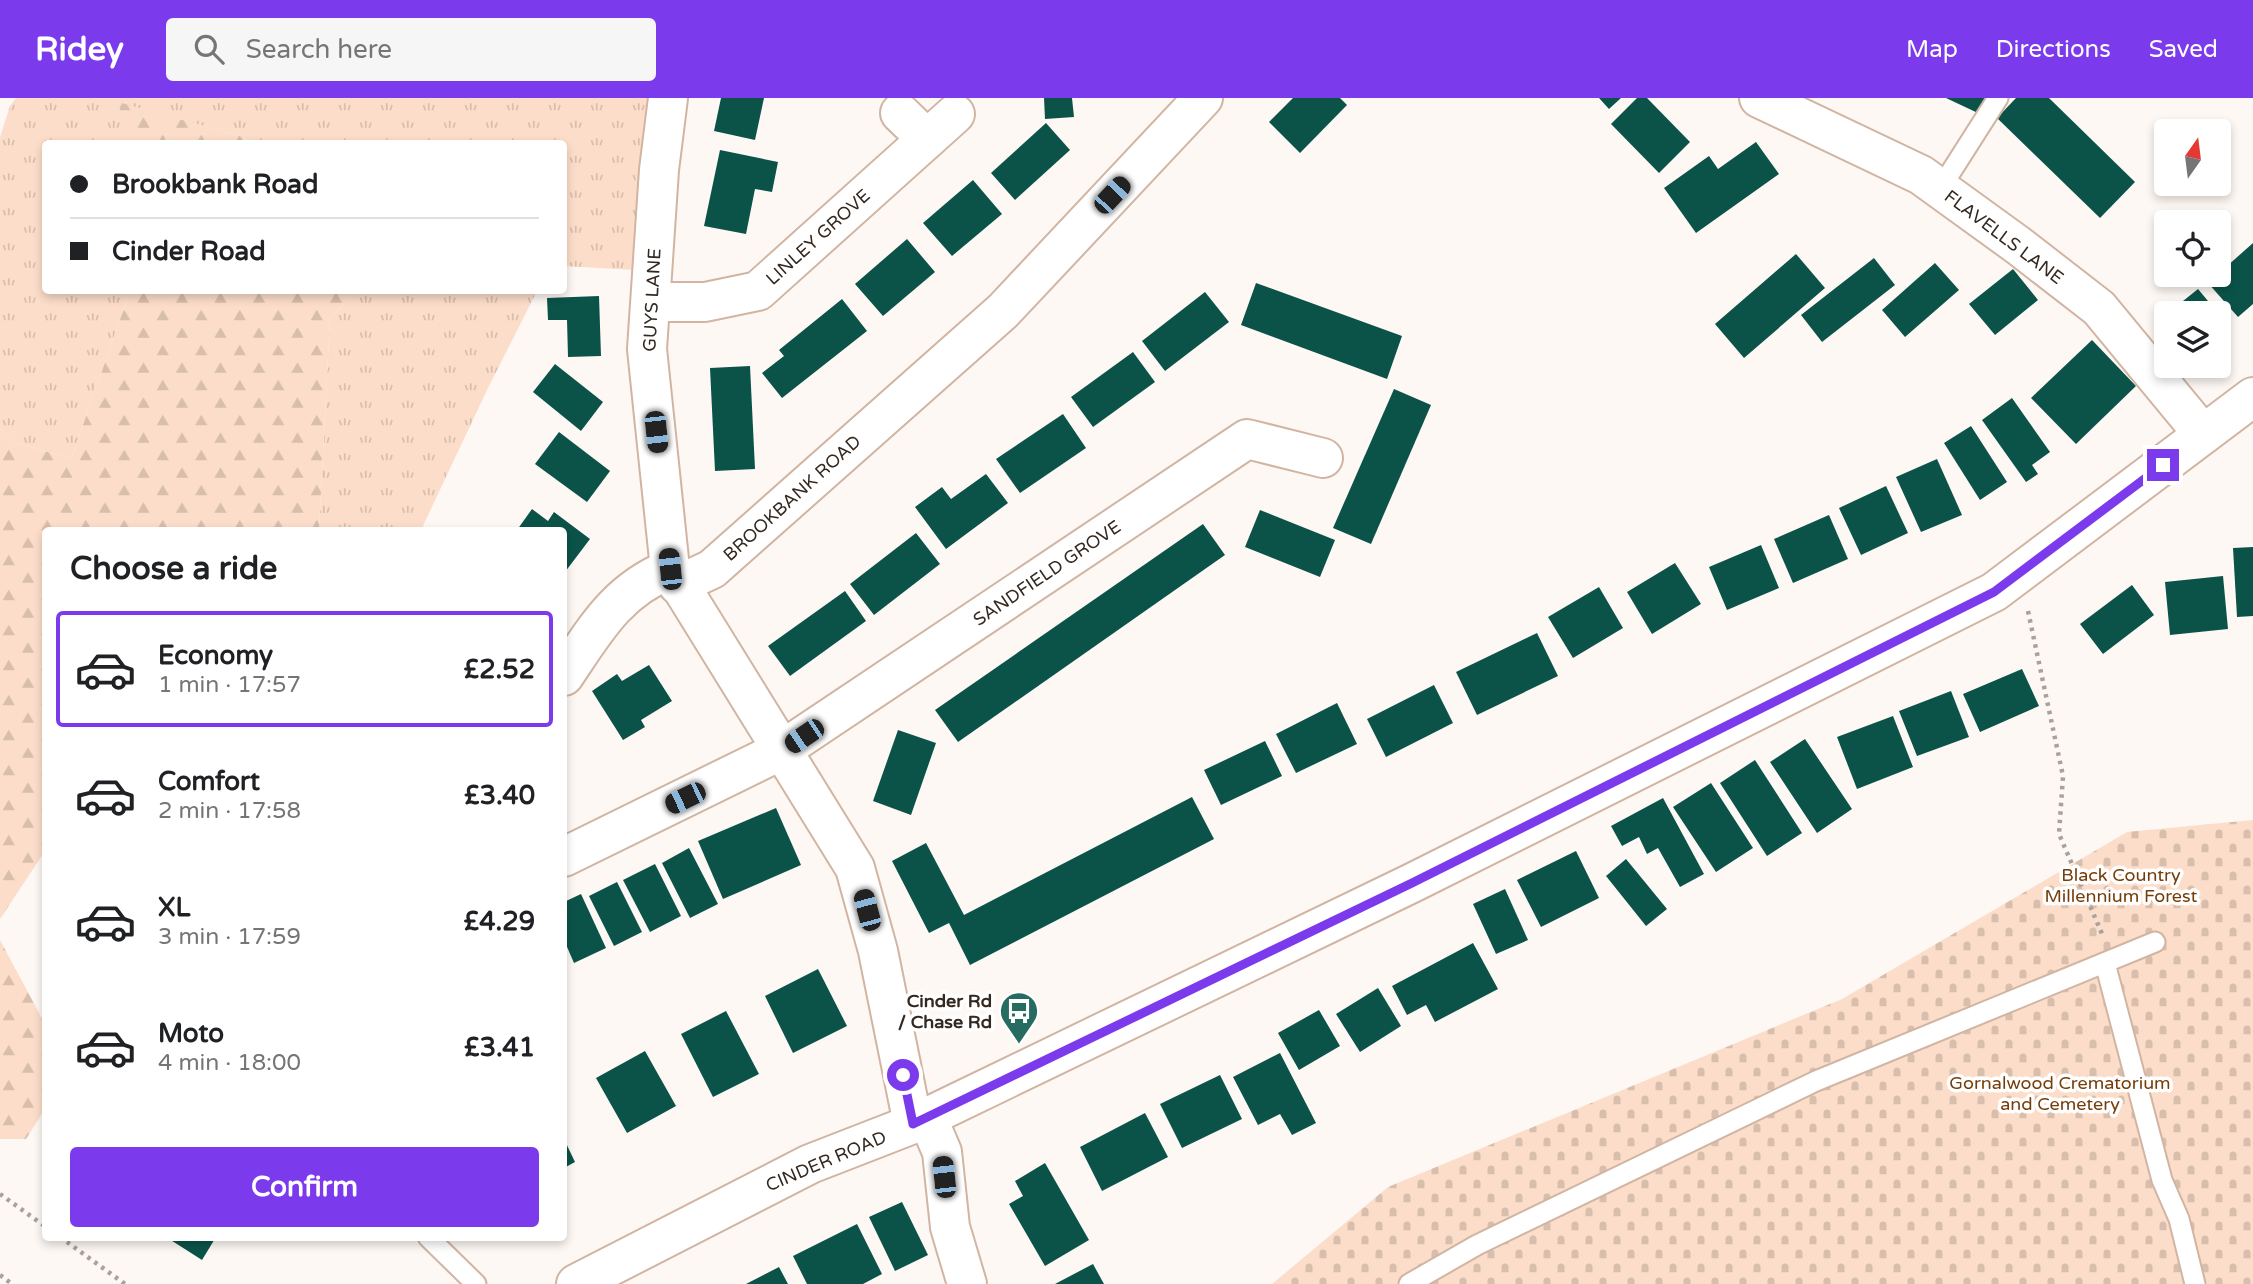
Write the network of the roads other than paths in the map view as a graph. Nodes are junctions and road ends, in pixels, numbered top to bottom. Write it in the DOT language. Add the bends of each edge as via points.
graph roads {
  1 [pos="668,98"];
  2 [pos="1203,98"];
  3 [pos="1759,98"];
  4 [pos="1998,98"];
  5 [pos="900,113"];
  6 [pos="956,114"];
  7 [pos="927,139"];
  8 [pos="1940,188"];
  9 [pos="651,302"];
  10 [pos="2253,397"];
  11 [pos="2203,434"];
  12 [pos="1323,458"];
  13 [pos="674,577"];
  14 [pos="567,671"];
  15 [pos="782,750"];
  16 [pos="567,856"];
  17 [pos="2155,942"];
  18 [pos="2109,961"];
  19 [pos="920,1121"];
  20 [pos="432,1241"];
  21 [pos="476,1284"];
  22 [pos="576,1284"];
  23 [pos="967,1284"];
  24 [pos="1409,1284"];
  25 [pos="2195,1284"];
  1 -- 9 [label="street, GUYS LANE"];
  2 -- 13 [label="street, BROOKBANK ROAD" via="1003,312 712,569"];
  3 -- 8 [label="street, FLAVELLS LANE"];
  4 -- 8 [label="lane"];
  5 -- 7 [label="street"];
  6 -- 7 [label="street, LINLEY GROVE"];
  7 -- 9 [label="street, LINLEY GROVE" via="758,290 705,302"];
  8 -- 11 [label="street, FLAVELLS LANE" via="2098,308"];
  9 -- 13 [label="street, GUYS LANE" via="647,349"];
  10 -- 11 [label="street, CINDER ROAD"];
  11 -- 19 [label="street, CINDER ROAD" via="1994,592 1462,858"];
  12 -- 15 [label="street, SANDFIELD GROVE" via="1247,439"];
  13 -- 14 [label="street, BROOKBANK ROAD" via="646,579 605,614"];
  13 -- 15 [label="street"];
  15 -- 16 [label="street, SANDFIELD GROVE"];
  15 -- 19 [label="street" via="855,868"];
  17 -- 18 [label="lane"];
  18 -- 24 [label="lane" via="1816,1081 1476,1245"];
  18 -- 25 [label="lane" via="2162,1180 2179,1219"];
  19 -- 22 [label="street, CINDER ROAD" via="810,1164"];
  19 -- 23 [label="street" via="942,1152 950,1227"];
  20 -- 21 [label="lane"];
}
